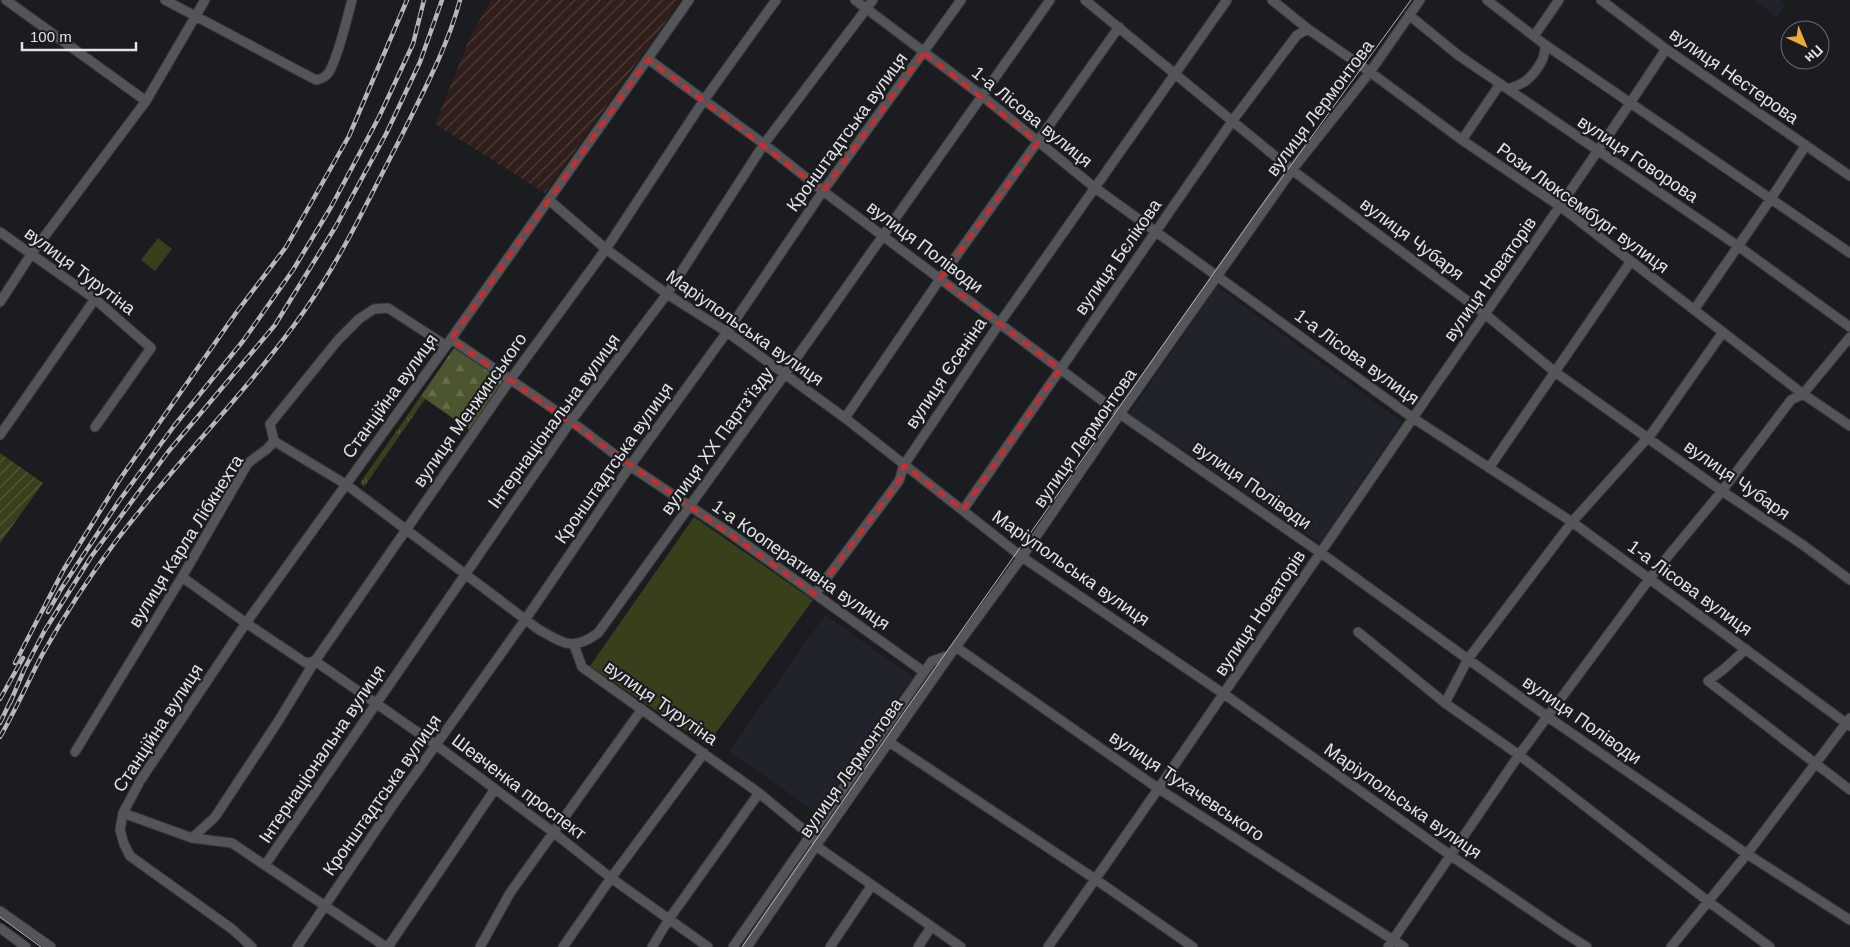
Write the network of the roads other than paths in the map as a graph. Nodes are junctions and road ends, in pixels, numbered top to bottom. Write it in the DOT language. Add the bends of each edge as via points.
graph roads {
  1 [pos="6,0"];
  2 [pos="165,0"];
  3 [pos="205,0"];
  4 [pos="352,0"];
  5 [pos="689,0"];
  6 [pos="776,0"];
  7 [pos="855,0"];
  8 [pos="873,0"];
  9 [pos="961,0"];
  10 [pos="1050,0"];
  11 [pos="1085,0"];
  12 [pos="1227,0"];
  13 [pos="1272,0"];
  14 [pos="1420,0"];
  15 [pos="1486,0"];
  16 [pos="1560,0"];
  17 [pos="1601,0"];
  18 [pos="866,9"];
  19 [pos="1409,16"];
  20 [pos="196,17"];
  21 [pos="1119,27"];
  22 [pos="1308,29"];
  23 [pos="1534,36"];
  24 [pos="1544,44"];
  25 [pos="1666,49"];
  26 [pos="924,53"];
  27 [pos="648,59"];
  28 [pos="1370,72"];
  29 [pos="1175,73"];
  30 [pos="1500,84"];
  31 [pos="1508,89"];
  32 [pos="981,95"];
  33 [pos="704,100"];
  34 [pos="146,102"];
  35 [pos="1630,104"];
  36 [pos="1233,120"];
  37 [pos="1462,140"];
  38 [pos="1038,142"];
  39 [pos="764,144"];
  40 [pos="1806,145"];
  41 [pos="1597,150"];
  42 [pos="1292,170"];
  43 [pos="1850,176"];
  44 [pos="1094,188"];
  45 [pos="823,191"];
  46 [pos="549,200"];
  47 [pos="1770,200"];
  48 [pos="1561,207"];
  49 [pos="1155,231"];
  50 [pos="0,232"];
  51 [pos="883,236"];
  52 [pos="1738,246"];
  53 [pos="606,249"];
  54 [pos="32,253"];
  55 [pos="1850,253"];
  56 [pos="1631,261"];
  57 [pos="1218,276"];
  58 [pos="940,279"];
  59 [pos="667,294"];
  60 [pos="95,299"];
  61 [pos="0,302"];
  62 [pos="1694,310"];
  63 [pos="1485,314"];
  64 [pos="999,324"];
  65 [pos="1850,327"];
  66 [pos="726,332"];
  67 [pos="1723,332"];
  68 [pos="1850,337"];
  69 [pos="448,342"];
  70 [pos="1060,369"];
  71 [pos="1555,372"];
  72 [pos="785,374"];
  73 [pos="510,380"];
  74 [pos="1803,394"];
  75 [pos="1120,414"];
  76 [pos="845,418"];
  77 [pos="1413,418"];
  78 [pos="571,421"];
  79 [pos="1850,426"];
  80 [pos="95,427"];
  81 [pos="0,435"];
  82 [pos="1648,437"];
  83 [pos="274,441"];
  84 [pos="904,465"];
  85 [pos="630,466"];
  86 [pos="1489,468"];
  87 [pos="347,485"];
  88 [pos="1722,491"];
  89 [pos="690,507"];
  90 [pos="963,510"];
  91 [pos="1572,522"];
  92 [pos="407,529"];
  93 [pos="1321,553"];
  94 [pos="1022,557"];
  95 [pos="464,574"];
  96 [pos="182,577"];
  97 [pos="1650,578"];
  98 [pos="1850,580"];
  99 [pos="814,594"];
  100 [pos="525,620"];
  101 [pos="246,623"];
  102 [pos="1358,632"];
  103 [pos="574,645"];
  104 [pos="956,647"];
  105 [pos="1746,648"];
  106 [pos="950,655"];
  107 [pos="1468,660"];
  108 [pos="315,661"];
  109 [pos="924,672"];
  110 [pos="1224,694"];
  111 [pos="1445,703"];
  112 [pos="375,704"];
  113 [pos="642,709"];
  114 [pos="1548,717"];
  115 [pos="1849,722"];
  116 [pos="889,742"];
  117 [pos="436,745"];
  118 [pos="75,752"];
  119 [pos="704,753"];
  120 [pos="1519,755"];
  121 [pos="1815,763"];
  122 [pos="495,789"];
  123 [pos="1159,789"];
  124 [pos="1850,790"];
  125 [pos="759,793"];
  126 [pos="123,813"];
  127 [pos="553,832"];
  128 [pos="810,835"];
  129 [pos="192,838"];
  130 [pos="816,846"];
  131 [pos="1747,854"];
  132 [pos="1450,855"];
  133 [pos="265,865"];
  134 [pos="612,878"];
  135 [pos="1095,880"];
  136 [pos="872,885"];
  137 [pos="1709,902"];
  138 [pos="326,907"];
  139 [pos="0,911"];
  140 [pos="669,919"];
  141 [pos="1850,920"];
  142 [pos="931,927"];
  143 [pos="0,928"];
  144 [pos="1391,944"];
  145 [pos="25,946"];
  146 [pos="51,947"];
  147 [pos="252,947"];
  148 [pos="297,947"];
  149 [pos="387,947"];
  150 [pos="480,947"];
  151 [pos="563,947"];
  152 [pos="652,947"];
  153 [pos="708,947"];
  154 [pos="733,947"];
  155 [pos="747,947"];
  156 [pos="830,947"];
  157 [pos="918,947"];
  158 [pos="961,947"];
  159 [pos="1048,947"];
  160 [pos="1193,947"];
  161 [pos="1404,947"];
  162 [pos="1587,947"];
  163 [pos="1671,947"];
  164 [pos="1770,947"];
  1 -- 34 [label="street"];
  2 -- 20 [label="street"];
  3 -- 20 [label="street"];
  4 -- 20 [label="street" via="329,73 316,80"];
  5 -- 27 [label="street, Станційна вулиця"];
  6 -- 33 [label="street, вулиця Менжинського"];
  7 -- 18 [label="street, 1-а Лісова вулиця"];
  8 -- 18 [label="street, Інтернаціональна вулиця"];
  9 -- 26 [label="street, Кронштадтська вулиця"];
  10 -- 32 [label="street, вулиця XX Партз'їзду"];
  11 -- 21 [label="street, вулиця Чубаря"];
  12 -- 29 [label="street, вулиця Єсеніна"];
  13 -- 22 [label="street, Рози Люксембург вулиця"];
  14 -- 19 [label="street, вулиця Лермонтова"];
  15 -- 23 [label="street"];
  16 -- 23 [label="street"];
  17 -- 25 [label="street, вулиця Нестерова"];
  18 -- 26 [label="street, 1-а Лісова вулиця"];
  18 -- 39 [label="street, Інтернаціональна вулиця"];
  19 -- 28 [label="street, вулиця Лермонтова"];
  19 -- 30 [label="street, вулиця Говорова"];
  20 -- 34 [label="street"];
  21 -- 29 [label="street, вулиця Чубаря"];
  21 -- 38 [label="street"];
  22 -- 28 [label="street, Рози Люксембург вулиця"];
  22 -- 36 [label="street, вулиця Бєлікова" via="1298,35"];
  23 -- 24 [label="street"];
  24 -- 31 [label="street" via="1546,48 1539,66 1526,81"];
  24 -- 35 [label="street"];
  25 -- 35 [label="street, вулиця Новаторів"];
  25 -- 40 [label="street, вулиця Нестерова"];
  26 -- 32 [label="street, 1-а Лісова вулиця"];
  26 -- 45 [label="street, Кронштадтська вулиця"];
  27 -- 33 [label="street, вулиця Поліводи"];
  27 -- 46 [label="street, Станційна вулиця"];
  28 -- 37 [label="street, Рози Люксембург вулиця"];
  28 -- 42 [label="street, вулиця Лермонтова"];
  29 -- 36 [label="street, вулиця Чубаря"];
  29 -- 44 [label="street, вулиця Єсеніна"];
  30 -- 31 [label="street, вулиця Говорова"];
  30 -- 37 [label="street"];
  31 -- 41 [label="street, вулиця Говорова"];
  32 -- 38 [label="street, 1-а Лісова вулиця"];
  32 -- 51 [label="street, вулиця XX Партз'їзду"];
  33 -- 39 [label="street, вулиця Поліводи"];
  33 -- 53 [label="street, вулиця Менжинського"];
  34 -- 54 [label="street"];
  35 -- 41 [label="street, вулиця Новаторів"];
  35 -- 47 [label="street"];
  36 -- 42 [label="street, вулиця Чубаря"];
  36 -- 49 [label="street, вулиця Бєлікова"];
  37 -- 48 [label="street, Рози Люксембург вулиця"];
  38 -- 44 [label="street, 1-а Лісова вулиця"];
  38 -- 58 [label="street"];
  39 -- 45 [label="street, вулиця Поліводи"];
  39 -- 59 [label="street, Інтернаціональна вулиця"];
  40 -- 43 [label="street, вулиця Нестерова"];
  40 -- 47 [label="street"];
  41 -- 48 [label="street, вулиця Новаторів"];
  41 -- 52 [label="street, вулиця Говорова"];
  42 -- 57 [label="street, вулиця Лермонтова"];
  42 -- 63 [label="street, вулиця Чубаря"];
  44 -- 49 [label="street, 1-а Лісова вулиця"];
  44 -- 64 [label="street, вулиця Єсеніна"];
  45 -- 51 [label="street, вулиця Поліводи"];
  45 -- 66 [label="street, Кронштадтська вулиця"];
  46 -- 53 [label="street, Маріупольська вулиця"];
  46 -- 69 [label="street, Станційна вулиця"];
  47 -- 52 [label="street"];
  47 -- 55 [label="street"];
  48 -- 56 [label="street, Рози Люксембург вулиця"];
  48 -- 63 [label="street, вулиця Новаторів"];
  49 -- 57 [label="street, 1-а Лісова вулиця"];
  49 -- 70 [label="street, вулиця Бєлікова"];
  50 -- 54 [label="street, вулиця Турутіна"];
  51 -- 58 [label="street, вулиця Поліводи"];
  51 -- 72 [label="street, вулиця XX Партз'їзду"];
  52 -- 62 [label="street"];
  52 -- 65 [label="street, вулиця Говорова"];
  53 -- 59 [label="street, Маріупольська вулиця"];
  53 -- 73 [label="street, вулиця Менжинського"];
  54 -- 60 [label="street, вулиця Турутіна"];
  54 -- 61 [label="street"];
  56 -- 62 [label="street, Рози Люксембург вулиця"];
  56 -- 71 [label="street"];
  57 -- 75 [label="street, вулиця Лермонтова"];
  57 -- 77 [label="street, 1-а Лісова вулиця"];
  58 -- 64 [label="street, вулиця Поліводи"];
  58 -- 76 [label="street"];
  59 -- 66 [label="street, Маріупольська вулиця"];
  59 -- 78 [label="street, Інтернаціональна вулиця"];
  60 -- 80 [label="street, вулиця Турутіна" via="151,348"];
  60 -- 81 [label="street"];
  62 -- 67 [label="street, Рози Люксембург вулиця"];
  63 -- 71 [label="street, вулиця Чубаря"];
  63 -- 77 [label="street, вулиця Новаторів"];
  64 -- 70 [label="street, вулиця Поліводи"];
  64 -- 84 [label="street, вулиця Єсеніна"];
  66 -- 72 [label="street, Маріупольська вулиця"];
  66 -- 85 [label="street, Кронштадтська вулиця"];
  67 -- 74 [label="street, Рози Люксембург вулиця"];
  67 -- 82 [label="street"];
  68 -- 74 [label="street"];
  69 -- 73 [label="street, 1-а Кооперативна вулиця"];
  69 -- 83 [label="street" via="388,308 374,309 338,340 270,424"];
  69 -- 87 [label="street, Станційна вулиця"];
  70 -- 75 [label="street, вулиця Поліводи"];
  70 -- 90 [label="street, вулиця Бєлікова"];
  71 -- 82 [label="street, вулиця Чубаря"];
  71 -- 86 [label="street"];
  72 -- 76 [label="street, Маріупольська вулиця"];
  72 -- 89 [label="street, вулиця XX Партз'їзду"];
  73 -- 78 [label="street, 1-а Кооперативна вулиця"];
  73 -- 92 [label="street, вулиця Менжинського"];
  74 -- 79 [label="street, Рози Люксембург вулиця"];
  74 -- 88 [label="street" via="1791,400"];
  75 -- 93 [label="street, вулиця Поліводи"];
  75 -- 94 [label="street, вулиця Лермонтова"];
  76 -- 84 [label="street, Маріупольська вулиця"];
  77 -- 86 [label="street, 1-а Лісова вулиця"];
  77 -- 93 [label="street, вулиця Новаторів"];
  78 -- 85 [label="street, 1-а Кооперативна вулиця"];
  78 -- 95 [label="street, Інтернаціональна вулиця"];
  82 -- 88 [label="street, вулиця Чубаря"];
  82 -- 91 [label="street"];
  83 -- 87 [label="street"];
  83 -- 96 [label="street, вулиця Карла Лібкнехта" via="248,463"];
  84 -- 90 [label="street, Маріупольська вулиця"];
  84 -- 99 [label="street, вулиця Єсеніна" via="899,481"];
  85 -- 89 [label="street, 1-а Кооперативна вулиця"];
  85 -- 100 [label="street, Кронштадтська вулиця"];
  86 -- 91 [label="street, 1-а Лісова вулиця"];
  87 -- 92 [label="street"];
  87 -- 101 [label="street, Станційна вулиця"];
  88 -- 97 [label="street"];
  88 -- 98 [label="street, вулиця Чубаря"];
  89 -- 99 [label="street, 1-а Кооперативна вулиця"];
  89 -- 103 [label="street, вулиця XX Партз'їзду" via="598,633"];
  90 -- 94 [label="street, Маріупольська вулиця"];
  91 -- 97 [label="street, 1-а Лісова вулиця"];
  91 -- 107 [label="street"];
  92 -- 95 [label="street"];
  92 -- 108 [label="street, вулиця Менжинського"];
  93 -- 107 [label="street, вулиця Поліводи"];
  93 -- 110 [label="street, вулиця Новаторів"];
  94 -- 104 [label="street, вулиця Лермонтова"];
  94 -- 110 [label="street, Маріупольська вулиця"];
  95 -- 100 [label="street"];
  95 -- 112 [label="street, Інтернаціональна вулиця"];
  96 -- 101 [label="street, Шевченка проспект"];
  96 -- 118 [label="street, вулиця Карла Лібкнехта"];
  97 -- 105 [label="street, 1-а Лісова вулиця"];
  97 -- 114 [label="street"];
  99 -- 109 [label="street, 1-а Кооперативна вулиця"];
  100 -- 103 [label="street" via="562,642"];
  100 -- 117 [label="street, Кронштадтська вулиця"];
  101 -- 108 [label="street, Шевченка проспект" via="306,663"];
  101 -- 126 [label="street, Станційна вулиця" via="140,781"];
  102 -- 111 [label="street"];
  103 -- 113 [label="street, вулиця Турутіна" via="582,667"];
  104 -- 106 [label="street, вулиця Лермонтова"];
  104 -- 123 [label="street, вулиця Тухачевського"];
  105 -- 115 [label="street, 1-а Лісова вулиця"];
  105 -- 121 [label="street" via="1708,681"];
  106 -- 109 [label="street" via="932,661"];
  106 -- 116 [label="street, вулиця Лермонтова"];
  107 -- 111 [label="street"];
  107 -- 114 [label="street, вулиця Поліводи"];
  108 -- 112 [label="street, Шевченка проспект"];
  108 -- 129 [label="street, вулиця Менжинського" via="215,816"];
  109 -- 128 [label="street, вулиця Лермонтова"];
  110 -- 123 [label="street, вулиця Новаторів"];
  110 -- 132 [label="street, Маріупольська вулиця"];
  111 -- 120 [label="street"];
  112 -- 117 [label="street, Шевченка проспект"];
  112 -- 133 [label="street, Інтернаціональна вулиця"];
  113 -- 119 [label="street, вулиця Турутіна"];
  113 -- 127 [label="street"];
  114 -- 120 [label="street"];
  114 -- 131 [label="street, вулиця Поліводи"];
  115 -- 121 [label="street"];
  116 -- 130 [label="street, вулиця Лермонтова"];
  116 -- 135 [label="street"];
  117 -- 122 [label="street, Шевченка проспект"];
  117 -- 138 [label="street, Кронштадтська вулиця"];
  119 -- 125 [label="street, вулиця Турутіна"];
  119 -- 134 [label="street"];
  120 -- 132 [label="street"];
  120 -- 137 [label="street"];
  121 -- 124 [label="street"];
  121 -- 131 [label="street"];
  122 -- 127 [label="street, Шевченка проспект"];
  122 -- 149 [label="street"];
  123 -- 135 [label="street, вулиця Новаторів"];
  123 -- 144 [label="street, вулиця Тухачевського"];
  125 -- 128 [label="street, вулиця Турутіна"];
  125 -- 140 [label="street"];
  126 -- 129 [label="street"];
  126 -- 147 [label="street" via="120,830 130,856"];
  127 -- 134 [label="street, Шевченка проспект"];
  127 -- 150 [label="street" via="510,893"];
  128 -- 130 [label="street, вулиця Турутіна" via="816,840"];
  128 -- 154 [label="street, вулиця Лермонтова"];
  129 -- 133 [label="street" via="232,843"];
  130 -- 136 [label="street, вулиця Турутіна"];
  130 -- 155 [label="street, вулиця Лермонтова"];
  131 -- 137 [label="street"];
  131 -- 141 [label="street, вулиця Поліводи"];
  132 -- 144 [label="street"];
  132 -- 162 [label="street, Маріупольська вулиця"];
  133 -- 138 [label="street"];
  134 -- 140 [label="street, Шевченка проспект"];
  134 -- 151 [label="street"];
  135 -- 159 [label="street, вулиця Новаторів"];
  135 -- 160 [label="street"];
  136 -- 142 [label="street, вулиця Турутіна"];
  136 -- 156 [label="street"];
  137 -- 163 [label="street"];
  137 -- 164 [label="street"];
  138 -- 148 [label="street, Кронштадтська вулиця"];
  138 -- 149 [label="street"];
  139 -- 146 [label="street"];
  140 -- 152 [label="street"];
  140 -- 153 [label="street, Шевченка проспект"];
  142 -- 157 [label="street"];
  142 -- 158 [label="street, вулиця Турутіна"];
  143 -- 145 [label="street"];
  144 -- 161 [label="street, вулиця Тухачевського"];
}
